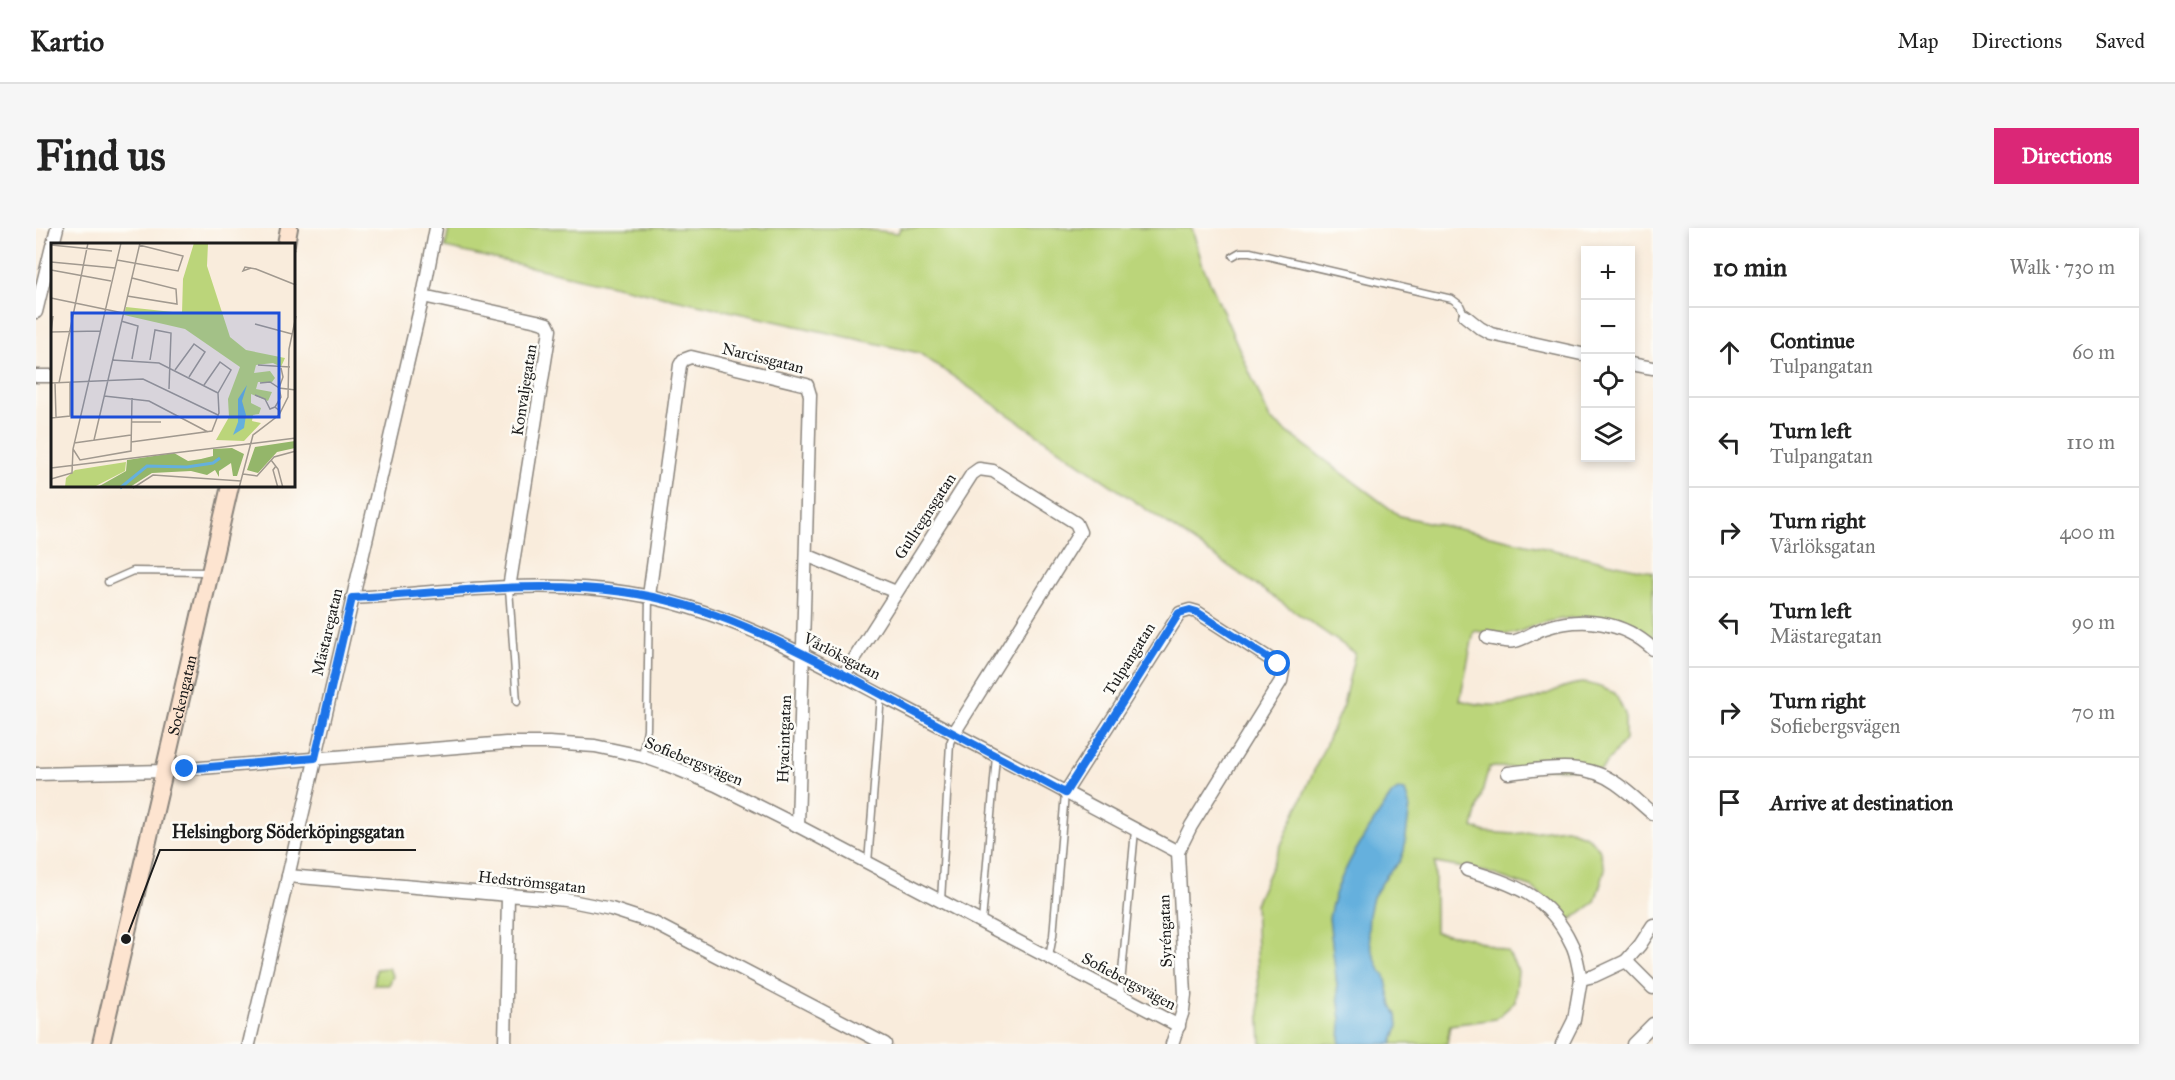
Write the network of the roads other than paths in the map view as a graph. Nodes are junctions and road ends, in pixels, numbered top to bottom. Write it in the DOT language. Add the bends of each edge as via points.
graph roads {
  1 [pos="57,228"];
  2 [pos="290,228"];
  3 [pos="433,229"];
  4 [pos="53,243"];
  5 [pos="286,243"];
  6 [pos="51,253"];
  7 [pos="1233,256"];
  8 [pos="423,296"];
  9 [pos="36,312"];
  10 [pos="1465,316"];
  11 [pos="1581,354"];
  12 [pos="1635,365"];
  13 [pos="1653,369"];
  14 [pos="230,488"];
  15 [pos="806,555"];
  16 [pos="210,572"];
  17 [pos="108,582"];
  18 [pos="508,588"];
  19 [pos="896,592"];
  20 [pos="649,596"];
  21 [pos="352,598"];
  22 [pos="1487,638"];
  23 [pos="1653,649"];
  24 [pos="803,654"];
  25 [pos="844,675"];
  26 [pos="881,695"];
  27 [pos="516,702"];
  28 [pos="954,733"];
  29 [pos="642,756"];
  30 [pos="996,756"];
  31 [pos="315,758"];
  32 [pos="164,771"];
  33 [pos="1508,773"];
  34 [pos="36,774"];
  35 [pos="1065,793"];
  36 [pos="1653,814"];
  37 [pos="798,826"];
  38 [pos="1135,829"];
  39 [pos="1178,852"];
  40 [pos="868,863"];
  41 [pos="1467,870"];
  42 [pos="288,876"];
  43 [pos="508,896"];
  44 [pos="941,902"];
  45 [pos="982,923"];
  46 [pos="1653,926"];
  47 [pos="1048,958"];
  48 [pos="1626,961"];
  49 [pos="1581,979"];
  50 [pos="1653,988"];
  51 [pos="1120,995"];
  52 [pos="1653,1024"];
  53 [pos="1179,1026"];
  54 [pos="101,1044"];
  55 [pos="249,1044"];
  56 [pos="505,1044"];
  57 [pos="885,1044"];
  58 [pos="1172,1044"];
  59 [pos="1562,1044"];
  60 [pos="1633,1044"];
  1 -- 4 [label="street"];
  2 -- 5 [label="street"];
  3 -- 8 [label="street, Mästaregatan"];
  6 -- 9 [label="street"];
  7 -- 10 [label="lane" via="1250,252 1452,299"];
  8 -- 18 [label="street, Konvaljegatan" via="549,327"];
  8 -- 21 [label="street, Mästaregatan"];
  10 -- 11 [label="street" via="1491,334"];
  12 -- 13 [label="street"];
  14 -- 16 [label="street, Sockengatan"];
  15 -- 19 [label="street"];
  15 -- 20 [label="street, Narcissgatan" via="809,387 688,357 680,365"];
  15 -- 24 [label="street, Narcissgatan"];
  16 -- 17 [label="lane" via="133,571"];
  16 -- 32 [label="street, Sockengatan"];
  18 -- 20 [label="street, Vårlöksgatan" via="599,589"];
  18 -- 21 [label="street, Vårlöksgatan"];
  18 -- 27 [label="lane"];
  19 -- 25 [label="street, Gullregnsgatan"];
  19 -- 28 [label="street, Gullregnsgatan" via="972,474 979,469 993,471 1080,529 1078,538"];
  20 -- 24 [label="street, Vårlöksgatan" via="719,617"];
  20 -- 29 [label="lane" via="647,729"];
  21 -- 31 [label="street, Mästaregatan"];
  22 -- 23 [label="street" via="1515,641 1544,628 1593,621 1616,625"];
  24 -- 25 [label="street, Vårlöksgatan"];
  24 -- 37 [label="street, Hyacintgatan"];
  25 -- 26 [label="street, Vårlöksgatan"];
  26 -- 28 [label="street, Vårlöksgatan"];
  26 -- 40 [label="lane"];
  28 -- 30 [label="street, Vårlöksgatan"];
  28 -- 44 [label="lane" via="950,743"];
  29 -- 31 [label="street, Sofiebergsvägen" via="595,746 506,743"];
  29 -- 37 [label="street, Sofiebergsvägen" via="716,785"];
  30 -- 35 [label="street, Vårlöksgatan"];
  30 -- 45 [label="lane"];
  31 -- 32 [label="street, Sofiebergsvägen"];
  31 -- 42 [label="street, Mästaregatan"];
  32 -- 34 [label="street, Sofiebergsvägen"];
  32 -- 54 [label="street, Sockengatan"];
  33 -- 36 [label="street" via="1557,767 1585,769 1616,783"];
  35 -- 38 [label="street, Vårlöksgatan"];
  35 -- 39 [label="street, Tulpangatan" via="1176,616 1185,610 1197,612 1278,664 1283,675"];
  35 -- 47 [label="lane"];
  37 -- 40 [label="street, Sofiebergsvägen"];
  38 -- 39 [label="street, Vårlöksgatan"];
  38 -- 51 [label="lane"];
  39 -- 53 [label="street, Syréngatan" via="1185,995"];
  40 -- 44 [label="street, Sofiebergsvägen"];
  41 -- 49 [label="street" via="1500,880 1544,903 1572,944"];
  42 -- 43 [label="street, Hedströmsgatan"];
  42 -- 55 [label="street, Mästaregatan"];
  43 -- 56 [label="street"];
  43 -- 57 [label="street, Hedströmsgatan" via="581,902 640,918"];
  44 -- 45 [label="street, Sofiebergsvägen"];
  45 -- 47 [label="street, Sofiebergsvägen"];
  46 -- 48 [label="street"];
  47 -- 51 [label="street, Sofiebergsvägen"];
  48 -- 49 [label="street"];
  48 -- 50 [label="street"];
  49 -- 59 [label="street" via="1574,1020"];
  51 -- 53 [label="street, Sofiebergsvägen"];
  52 -- 60 [label="street"];
  53 -- 58 [label="street, Syréngatan"];
}
